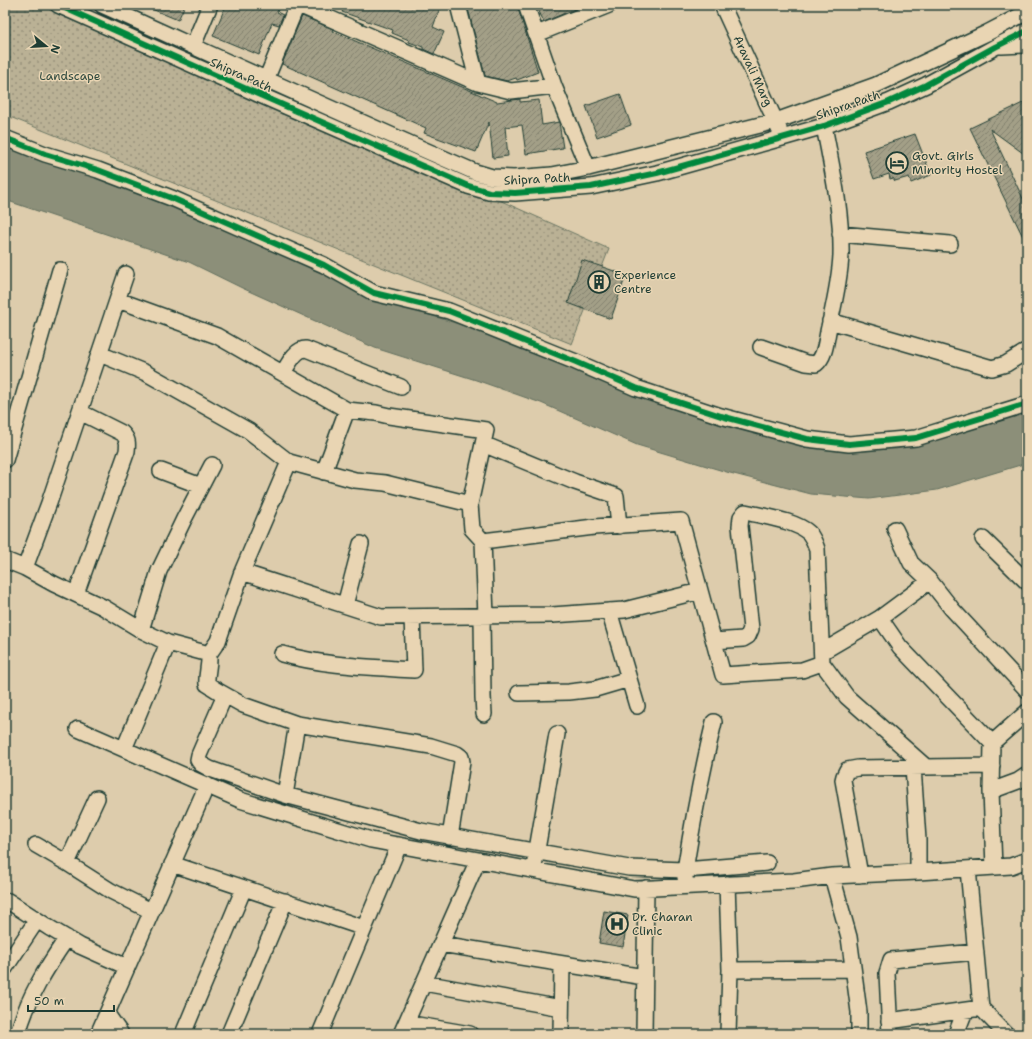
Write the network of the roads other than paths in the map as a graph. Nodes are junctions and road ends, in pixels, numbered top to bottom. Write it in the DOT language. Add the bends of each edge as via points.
graph roads {
  1 [pos="58,5"];
  2 [pos="102,5"];
  3 [pos="210,5"];
  4 [pos="298,5"];
  5 [pos="458,5"];
  6 [pos="526,5"];
  7 [pos="722,5"];
  8 [pos="607,6"];
  9 [pos="1026,14"];
  10 [pos="1027,31"];
  11 [pos="537,34"];
  12 [pos="193,46"];
  13 [pos="1027,46"];
  14 [pos="994,47"];
  15 [pos="266,78"];
  16 [pos="478,84"];
  17 [pos="554,86"];
  18 [pos="260,95"];
  19 [pos="776,121"];
  20 [pos="824,126"];
  21 [pos="5,138"];
  22 [pos="782,138"];
  23 [pos="588,168"];
  24 [pos="840,234"];
  25 [pos="950,244"];
  26 [pos="60,270"];
  27 [pos="126,274"];
  28 [pos="118,300"];
  29 [pos="830,321"];
  30 [pos="761,347"];
  31 [pos="1027,351"];
  32 [pos="100,354"];
  33 [pos="283,373"];
  34 [pos="401,387"];
  35 [pos="1027,404"];
  36 [pos="347,410"];
  37 [pos="80,412"];
  38 [pos="483,444"];
  39 [pos="5,460"];
  40 [pos="289,462"];
  41 [pos="212,465"];
  42 [pos="161,471"];
  43 [pos="324,472"];
  44 [pos="201,486"];
  45 [pos="470,504"];
  46 [pos="619,526"];
  47 [pos="895,528"];
  48 [pos="983,539"];
  49 [pos="483,541"];
  50 [pos="361,544"];
  51 [pos="5,560"];
  52 [pos="25,568"];
  53 [pos="242,572"];
  54 [pos="930,581"];
  55 [pos="1027,582"];
  56 [pos="700,591"];
  57 [pos="76,594"];
  58 [pos="345,605"];
  59 [pos="609,611"];
  60 [pos="484,616"];
  61 [pos="412,617"];
  62 [pos="880,618"];
  63 [pos="141,630"];
  64 [pos="714,641"];
  65 [pos="168,643"];
  66 [pos="209,654"];
  67 [pos="282,654"];
  68 [pos="822,657"];
  69 [pos="629,679"];
  70 [pos="1027,690"];
  71 [pos="519,693"];
  72 [pos="225,695"];
  73 [pos="637,706"];
  74 [pos="1027,712"];
  75 [pos="484,714"];
  76 [pos="714,722"];
  77 [pos="296,724"];
  78 [pos="78,730"];
  79 [pos="557,734"];
  80 [pos="992,743"];
  81 [pos="124,749"];
  82 [pos="992,766"];
  83 [pos="919,767"];
  84 [pos="1027,775"];
  85 [pos="250,783"];
  86 [pos="207,785"];
  87 [pos="991,791"];
  88 [pos="285,795"];
  89 [pos="97,798"];
  90 [pos="243,801"];
  91 [pos="450,837"];
  92 [pos="36,845"];
  93 [pos="399,845"];
  94 [pos="537,852"];
  95 [pos="478,860"];
  96 [pos="1027,861"];
  97 [pos="67,863"];
  98 [pos="767,863"];
  99 [pos="172,864"];
  100 [pos="994,867"];
  101 [pos="968,869"];
  102 [pos="532,870"];
  103 [pos="685,870"];
  104 [pos="918,872"];
  105 [pos="860,875"];
  106 [pos="832,876"];
  107 [pos="727,884"];
  108 [pos="686,886"];
  109 [pos="244,888"];
  110 [pos="646,888"];
  111 [pos="8,901"];
  112 [pos="285,901"];
  113 [pos="151,911"];
  114 [pos="37,920"];
  115 [pos="364,928"];
  116 [pos="67,938"];
  117 [pos="441,944"];
  118 [pos="976,952"];
  119 [pos="562,964"];
  120 [pos="127,967"];
  121 [pos="5,968"];
  122 [pos="853,969"];
  123 [pos="730,970"];
  124 [pos="644,977"];
  125 [pos="424,983"];
  126 [pos="561,1008"];
  127 [pos="981,1008"];
  128 [pos="965,1010"];
  129 [pos="106,1014"];
  130 [pos="404,1028"];
  131 [pos="890,1028"];
  132 [pos="18,1034"];
  133 [pos="98,1034"];
  134 [pos="121,1034"];
  135 [pos="183,1034"];
  136 [pos="229,1034"];
  137 [pos="320,1034"];
  138 [pos="470,1034"];
  139 [pos="561,1034"];
  140 [pos="644,1034"];
  141 [pos="728,1034"];
  142 [pos="859,1034"];
  143 [pos="956,1034"];
  144 [pos="1006,1034"];
  1 -- 18 [label="street, Shipra Path"];
  2 -- 12 [label="street, Shipra Path"];
  3 -- 12 [label="street"];
  4 -- 15 [label="street"];
  4 -- 16 [label="street"];
  5 -- 16 [label="street"];
  6 -- 11 [label="street"];
  7 -- 19 [label="street, Aravali Marg"];
  8 -- 11 [label="street"];
  9 -- 19 [label="street, Shipra Path" via="876,84"];
  10 -- 14 [label="street, Shipra Path"];
  11 -- 17 [label="street"];
  12 -- 15 [label="street, Shipra Path"];
  13 -- 14 [label="street" via="1024,44"];
  14 -- 20 [label="street, Shipra Path" via="926,85"];
  15 -- 18 [label="street"];
  15 -- 23 [label="street, Shipra Path" via="355,120 492,177 552,175"];
  16 -- 17 [label="street" via="511,91"];
  17 -- 23 [label="street"];
  18 -- 22 [label="street, Shipra Path" via="468,186 489,192 515,193 590,186 656,173"];
  19 -- 22 [label="street, Aravali Marg"];
  19 -- 23 [label="street, Shipra Path"];
  20 -- 22 [label="street, Shipra Path"];
  20 -- 24 [label="street"];
  21 -- 35 [label="street" via="174,199 324,265 374,293 449,312 636,388 807,440 849,444 916,438"];
  24 -- 25 [label="street"];
  24 -- 29 [label="street" via="841,256"];
  26 -- 39 [label="street"];
  27 -- 28 [label="street"];
  28 -- 32 [label="street"];
  28 -- 33 [label="street" via="217,336"];
  29 -- 30 [label="street" via="823,352 816,364"];
  29 -- 31 [label="street" via="992,368 1006,364"];
  32 -- 37 [label="street"];
  32 -- 40 [label="street" via="146,373 249,431"];
  33 -- 34 [label="street" via="296,354 306,349"];
  33 -- 36 [label="street"];
  36 -- 38 [label="street" via="486,430"];
  36 -- 43 [label="street"];
  37 -- 52 [label="street"];
  37 -- 57 [label="street" via="122,433 128,444"];
  38 -- 45 [label="street"];
  38 -- 46 [label="street" via="616,496"];
  40 -- 43 [label="street"];
  40 -- 53 [label="street"];
  41 -- 44 [label="street"];
  42 -- 44 [label="street"];
  43 -- 45 [label="street" via="355,480 385,483"];
  44 -- 63 [label="street" via="159,571"];
  45 -- 49 [label="street" via="472,529"];
  46 -- 49 [label="street"];
  46 -- 56 [label="street" via="681,522"];
  47 -- 54 [label="street" via="911,563"];
  48 -- 55 [label="street"];
  49 -- 60 [label="street"];
  50 -- 58 [label="street"];
  51 -- 52 [label="street"];
  52 -- 57 [label="street"];
  53 -- 58 [label="street"];
  53 -- 66 [label="street" via="218,640"];
  54 -- 62 [label="street"];
  54 -- 70 [label="street" via="952,609"];
  56 -- 59 [label="street" via="624,610"];
  56 -- 64 [label="street"];
  57 -- 63 [label="street"];
  58 -- 61 [label="street" via="381,617"];
  59 -- 60 [label="street"];
  59 -- 69 [label="street"];
  60 -- 61 [label="street"];
  60 -- 75 [label="street"];
  61 -- 67 [label="street" via="414,670 338,664 298,659"];
  62 -- 68 [label="street"];
  62 -- 80 [label="street" via="900,647"];
  63 -- 65 [label="street"];
  64 -- 68 [label="street" via="723,675 802,670"];
  64 -- 68 [label="street" via="743,639 748,636 751,629 740,526 741,517 745,512 750,512 798,525 814,540 817,549"];
  65 -- 66 [label="street"];
  65 -- 81 [label="street"];
  66 -- 72 [label="street" via="207,684"];
  68 -- 83 [label="street" via="847,697"];
  69 -- 71 [label="street" via="596,689"];
  69 -- 73 [label="street"];
  72 -- 77 [label="street"];
  72 -- 85 [label="street" via="198,760 210,769"];
  74 -- 80 [label="street"];
  76 -- 103 [label="street" via="700,781"];
  77 -- 88 [label="street"];
  77 -- 91 [label="street" via="431,746 457,754 462,762"];
  78 -- 81 [label="street"];
  79 -- 94 [label="street"];
  80 -- 82 [label="street"];
  81 -- 86 [label="street"];
  82 -- 83 [label="street"];
  82 -- 87 [label="street"];
  83 -- 104 [label="street"];
  83 -- 105 [label="street" via="847,770 843,780"];
  84 -- 87 [label="street"];
  85 -- 88 [label="street"];
  85 -- 90 [label="street"];
  86 -- 90 [label="street"];
  86 -- 99 [label="street"];
  87 -- 100 [label="street"];
  88 -- 91 [label="street"];
  89 -- 97 [label="street"];
  90 -- 93 [label="street" via="371,840"];
  91 -- 94 [label="street"];
  92 -- 97 [label="street"];
  93 -- 95 [label="street"];
  93 -- 115 [label="street"];
  94 -- 102 [label="street"];
  94 -- 103 [label="street" via="629,868"];
  95 -- 102 [label="street"];
  95 -- 117 [label="street"];
  96 -- 100 [label="street" via="1011,866"];
  97 -- 113 [label="street" via="111,891"];
  98 -- 103 [label="street"];
  99 -- 109 [label="street"];
  99 -- 113 [label="street"];
  100 -- 101 [label="street"];
  101 -- 104 [label="street"];
  101 -- 118 [label="street"];
  102 -- 110 [label="street" via="634,889"];
  103 -- 108 [label="street"];
  104 -- 105 [label="street"];
  105 -- 106 [label="street"];
  106 -- 107 [label="street" via="794,881"];
  106 -- 122 [label="street" via="849,937"];
  107 -- 108 [label="street"];
  107 -- 123 [label="street"];
  108 -- 110 [label="street"];
  109 -- 112 [label="street"];
  109 -- 135 [label="street"];
  110 -- 124 [label="street"];
  111 -- 114 [label="street"];
  112 -- 115 [label="street"];
  112 -- 136 [label="street"];
  113 -- 120 [label="street"];
  114 -- 116 [label="street"];
  114 -- 121 [label="street"];
  115 -- 137 [label="street"];
  116 -- 120 [label="street"];
  116 -- 132 [label="street" via="33,994"];
  117 -- 119 [label="street"];
  117 -- 125 [label="street"];
  118 -- 127 [label="street"];
  118 -- 131 [label="street" via="891,960 887,973"];
  119 -- 124 [label="street"];
  119 -- 126 [label="street"];
  120 -- 129 [label="street"];
  122 -- 123 [label="street"];
  122 -- 142 [label="street" via="859,1012"];
  123 -- 141 [label="street"];
  124 -- 140 [label="street"];
  125 -- 126 [label="street"];
  125 -- 130 [label="street"];
  126 -- 139 [label="street"];
  127 -- 128 [label="street"];
  127 -- 144 [label="street"];
  128 -- 131 [label="street"];
  128 -- 143 [label="street"];
  129 -- 133 [label="street"];
  129 -- 134 [label="street"];
  130 -- 138 [label="street"];
}
